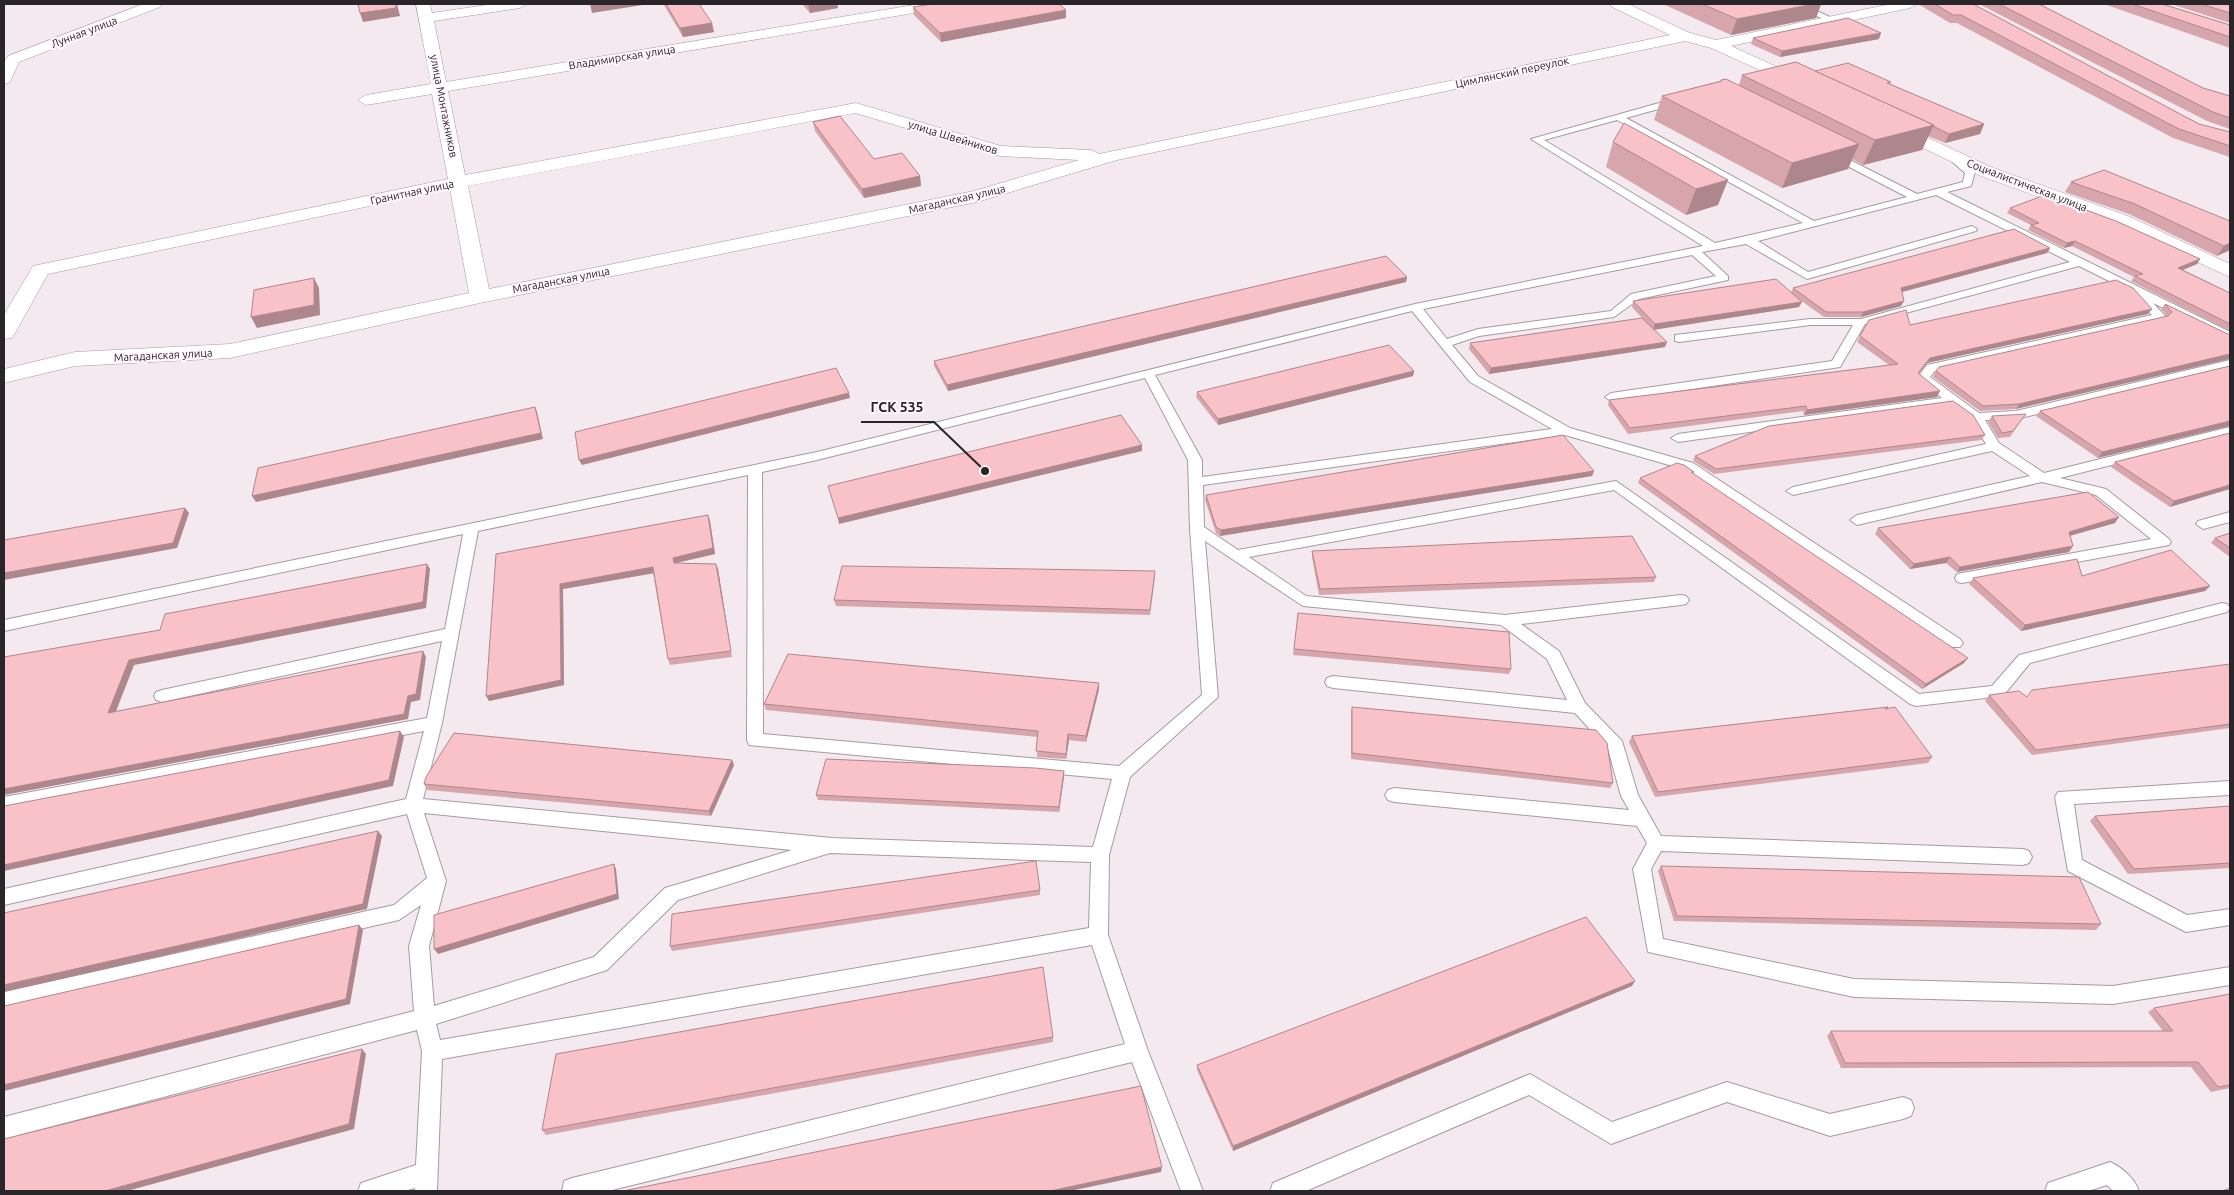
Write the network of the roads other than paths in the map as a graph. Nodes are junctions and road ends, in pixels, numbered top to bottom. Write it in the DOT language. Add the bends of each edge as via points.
graph roads {
  1 [pos="155,4"];
  2 [pos="520,4"];
  3 [pos="944,4"];
  4 [pos="1617,4"];
  5 [pos="1796,4"];
  6 [pos="1910,4"];
  7 [pos="873,9"];
  8 [pos="425,11"];
  9 [pos="1832,20"];
  10 [pos="1685,36"];
  11 [pos="1716,44"];
  12 [pos="1780,74"];
  13 [pos="1762,78"];
  14 [pos="4,80"];
  15 [pos="440,87"];
  16 [pos="1823,94"];
  17 [pos="1691,97"];
  18 [pos="366,100"];
  19 [pos="856,108"];
  20 [pos="1618,117"];
  21 [pos="1875,118"];
  22 [pos="1936,147"];
  23 [pos="1822,149"];
  24 [pos="1113,155"];
  25 [pos="459,182"];
  26 [pos="1938,192"];
  27 [pos="1918,198"];
  28 [pos="1812,224"];
  29 [pos="1972,229"];
  30 [pos="1748,240"];
  31 [pos="1713,247"];
  32 [pos="1694,251"];
  33 [pos="2081,262"];
  34 [pos="2230,271"];
  35 [pos="2135,289"];
  36 [pos="480,297"];
  37 [pos="1415,307"];
  38 [pos="1861,322"];
  39 [pos="4,333"];
  40 [pos="2230,336"];
  41 [pos="1679,338"];
  42 [pos="1444,343"];
  43 [pos="2230,364"];
  44 [pos="1148,374"];
  45 [pos="4,376"];
  46 [pos="1611,397"];
  47 [pos="1952,400"];
  48 [pos="1976,418"];
  49 [pos="1565,431"];
  50 [pos="2230,431"];
  51 [pos="1678,438"];
  52 [pos="1994,446"];
  53 [pos="755,468"];
  54 [pos="2042,478"];
  55 [pos="1196,482"];
  56 [pos="1792,491"];
  57 [pos="2230,518"];
  58 [pos="1857,520"];
  59 [pos="2203,524"];
  60 [pos="472,527"];
  61 [pos="1197,529"];
  62 [pos="1236,555"];
  63 [pos="1962,578"];
  64 [pos="1681,600"];
  65 [pos="2222,608"];
  66 [pos="1505,620"];
  67 [pos="4,625"];
  68 [pos="451,634"];
  69 [pos="1955,643"];
  70 [pos="1333,682"];
  71 [pos="162,696"];
  72 [pos="1579,707"];
  73 [pos="434,723"];
  74 [pos="1122,773"];
  75 [pos="2230,788"];
  76 [pos="1394,795"];
  77 [pos="4,804"];
  78 [pos="413,805"];
  79 [pos="1643,819"];
  80 [pos="1656,843"];
  81 [pos="832,846"];
  82 [pos="1100,855"];
  83 [pos="2023,858"];
  84 [pos="437,881"];
  85 [pos="4,897"];
  86 [pos="2230,917"];
  87 [pos="1098,936"];
  88 [pos="2230,976"];
  89 [pos="4,1001"];
  90 [pos="425,1018"];
  91 [pos="432,1051"];
  92 [pos="1138,1051"];
  93 [pos="1903,1108"];
  94 [pos="4,1128"];
  95 [pos="426,1182"];
  96 [pos="572,1189"];
  97 [pos="369,1191"];
  98 [pos="1192,1191"];
  99 [pos="1281,1191"];
  100 [pos="2056,1191"];
  101 [pos="2128,1191"];
  1 -- 14 [label="street, Лунная улица" via="13,60"];
  2 -- 8 [label="street"];
  3 -- 7 [label="street, Владимирская улица"];
  4 -- 10 [label="street"];
  5 -- 9 [label="lane"];
  6 -- 9 [label="street, Цимлянский переулок"];
  7 -- 15 [label="street, Владимирская улица"];
  8 -- 15 [label="street, улица Монтажников"];
  9 -- 11 [label="street, Цимлянский переулок"];
  10 -- 11 [label="street, Цимлянский переулок"];
  10 -- 24 [label="street, Цимлянский переулок"];
  11 -- 12 [label="street"];
  12 -- 13 [label="lane"];
  12 -- 16 [label="street"];
  15 -- 18 [label="street, Владимирская улица"];
  15 -- 25 [label="street, улица Монтажников"];
  17 -- 20 [label="lane"];
  19 -- 24 [label="street, улица Швейников" via="1000,152"];
  19 -- 25 [label="street, Гранитная улица"];
  20 -- 28 [label="lane"];
  20 -- 31 [label="lane" via="1536,139"];
  21 -- 22 [label="street, Социалистическая улица"];
  22 -- 26 [label="lane" via="1961,162 1970,172 1967,184"];
  22 -- 34 [label="street, Социалистическая улица" via="1987,172 2121,220"];
  23 -- 27 [label="lane"];
  24 -- 36 [label="street, Магаданская улица" via="978,196"];
  25 -- 36 [label="street, улица Монтажников"];
  25 -- 39 [label="street, Гранитная улица" via="40,270"];
  26 -- 27 [label="lane"];
  26 -- 33 [label="lane"];
  27 -- 28 [label="lane"];
  28 -- 30 [label="lane"];
  29 -- 30 [label="lane" via="1807,276"];
  30 -- 31 [label="lane"];
  31 -- 32 [label="lane"];
  32 -- 37 [label="lane"];
  32 -- 42 [label="lane" via="1724,278 1635,296 1614,314 1478,333"];
  33 -- 35 [label="lane"];
  33 -- 38 [label="lane"];
  35 -- 40 [label="lane"];
  35 -- 47 [label="lane" via="2160,317 1931,368 1923,378"];
  36 -- 45 [label="street, Магаданская улица" via="230,351 75,359"];
  37 -- 42 [label="lane"];
  37 -- 44 [label="lane"];
  38 -- 41 [label="lane" via="1810,322"];
  38 -- 46 [label="lane" via="1836,364"];
  42 -- 49 [label="lane" via="1474,379"];
  43 -- 48 [label="lane" via="2016,415"];
  44 -- 53 [label="lane"];
  44 -- 55 [label="lane" via="1196,460"];
  47 -- 48 [label="lane"];
  47 -- 51 [label="lane"];
  48 -- 52 [label="lane"];
  49 -- 55 [label="lane"];
  49 -- 69 [label="lane" via="1688,466"];
  50 -- 54 [label="lane"];
  52 -- 54 [label="lane"];
  52 -- 56 [label="lane"];
  53 -- 60 [label="lane"];
  53 -- 74 [label="lane" via="756,740"];
  54 -- 58 [label="lane"];
  54 -- 63 [label="lane" via="2101,492 2164,542"];
  55 -- 61 [label="lane"];
  57 -- 59 [label="lane"];
  60 -- 67 [label="lane"];
  60 -- 68 [label="lane"];
  61 -- 62 [label="lane"];
  61 -- 74 [label="lane" via="1210,697"];
  62 -- 65 [label="lane" via="1616,485 1916,700 1996,692 2025,659"];
  62 -- 66 [label="lane" via="1303,601"];
  64 -- 66 [label="lane"];
  66 -- 72 [label="lane" via="1553,654"];
  68 -- 71 [label="lane"];
  68 -- 73 [label="lane"];
  70 -- 72 [label="lane"];
  72 -- 79 [label="lane" via="1616,746 1630,796"];
  73 -- 77 [label="lane"];
  73 -- 78 [label="lane"];
  74 -- 82 [label="lane"];
  75 -- 86 [label="lane" via="2064,797 2074,865 2186,924"];
  76 -- 79 [label="lane"];
  78 -- 81 [label="lane"];
  78 -- 84 [label="lane"];
  78 -- 85 [label="lane"];
  79 -- 80 [label="lane"];
  80 -- 83 [label="lane"];
  80 -- 88 [label="lane" via="1642,869 1655,946 1854,988 2113,995"];
  81 -- 82 [label="lane"];
  81 -- 90 [label="lane" via="672,894 600,964"];
  82 -- 87 [label="lane"];
  84 -- 89 [label="lane" via="399,912"];
  84 -- 90 [label="lane" via="419,946"];
  87 -- 91 [label="lane"];
  87 -- 92 [label="lane"];
  90 -- 91 [label="lane"];
  90 -- 94 [label="lane"];
  91 -- 95 [label="lane"];
  92 -- 96 [label="lane"];
  92 -- 98 [label="lane"];
  93 -- 99 [label="lane" via="1830,1125 1727,1092 1611,1133 1530,1084"];
  95 -- 97 [label="lane"];
  100 -- 101 [label="lane" via="2110,1174"];
}
